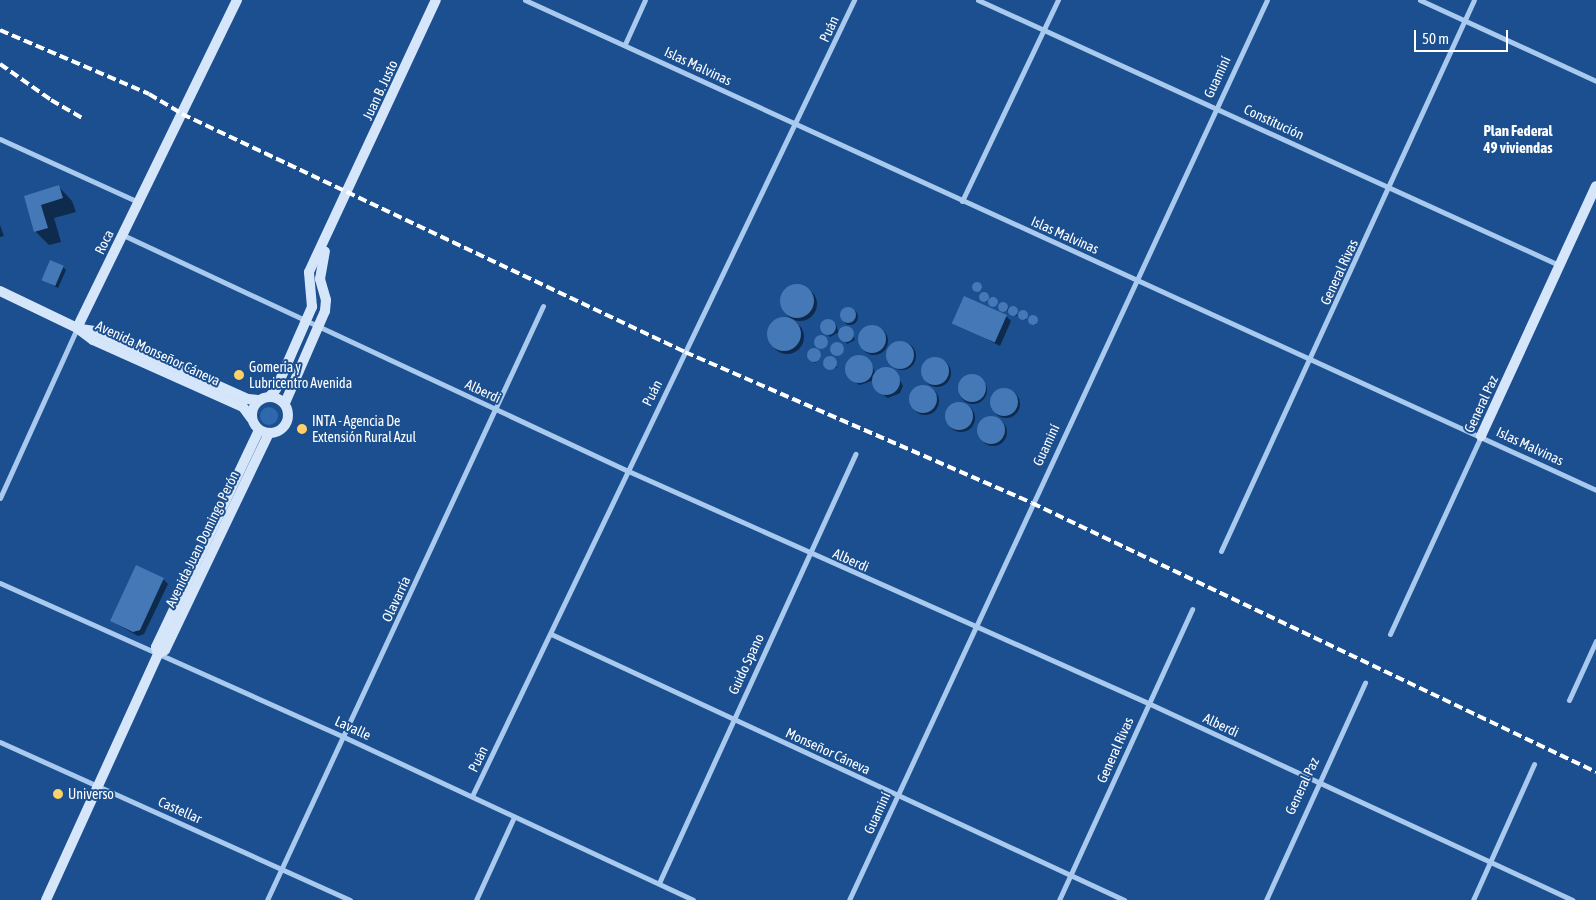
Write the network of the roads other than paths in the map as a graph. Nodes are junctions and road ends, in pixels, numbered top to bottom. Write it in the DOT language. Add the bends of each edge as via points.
graph roads {
  1 [pos="237,0"];
  2 [pos="436,0"];
  3 [pos="525,0"];
  4 [pos="645,0"];
  5 [pos="854,0"];
  6 [pos="978,0"];
  7 [pos="1058,0"];
  8 [pos="1266,0"];
  9 [pos="1420,0"];
  10 [pos="1474,0"];
  11 [pos="1464,22"];
  12 [pos="1043,31"];
  13 [pos="625,44"];
  14 [pos="1596,81"];
  15 [pos="1216,107"];
  16 [pos="796,124"];
  17 [pos="0,139"];
  18 [pos="1596,186"];
  19 [pos="1389,190"];
  20 [pos="348,191"];
  21 [pos="962,201"];
  22 [pos="138,202"];
  23 [pos="329,233"];
  24 [pos="123,235"];
  25 [pos="1560,265"];
  26 [pos="1136,278"];
  27 [pos="0,291"];
  28 [pos="543,306"];
  29 [pos="307,322"];
  30 [pos="77,328"];
  31 [pos="320,328"];
  32 [pos="1312,359"];
  33 [pos="270,396"];
  34 [pos="258,400"];
  35 [pos="285,404"];
  36 [pos="496,410"];
  37 [pos="251,418"];
  38 [pos="264,432"];
  39 [pos="1481,436"];
  40 [pos="855,454"];
  41 [pos="626,470"];
  42 [pos="1596,490"];
  43 [pos="0,498"];
  44 [pos="1221,551"];
  45 [pos="809,554"];
  46 [pos="0,583"];
  47 [pos="1192,609"];
  48 [pos="975,626"];
  49 [pos="551,634"];
  50 [pos="1390,634"];
  51 [pos="1596,641"];
  52 [pos="158,654"];
  53 [pos="1365,683"];
  54 [pos="1569,700"];
  55 [pos="1148,703"];
  56 [pos="733,719"];
  57 [pos="344,737"];
  58 [pos="0,742"];
  59 [pos="1534,764"];
  60 [pos="1318,783"];
  61 [pos="99,785"];
  62 [pos="472,796"];
  63 [pos="897,796"];
  64 [pos="514,817"];
  65 [pos="1489,863"];
  66 [pos="281,868"];
  67 [pos="1070,876"];
  68 [pos="659,883"];
  69 [pos="691,899"];
  70 [pos="46,900"];
  71 [pos="266,900"];
  72 [pos="350,900"];
  73 [pos="476,900"];
  74 [pos="849,900"];
  75 [pos="1059,900"];
  76 [pos="1124,900"];
  77 [pos="1266,900"];
  78 [pos="1473,900"];
  79 [pos="1573,900"];
  1 -- 22 [label="main road, Roca"];
  2 -- 20 [label="main road, Juan B. Justo"];
  3 -- 13 [label="street, Islas Malvinas"];
  4 -- 13 [label="street"];
  5 -- 16 [label="street, Puán"];
  6 -- 12 [label="street, Constitución"];
  7 -- 12 [label="street"];
  8 -- 15 [label="street, Guaminí"];
  9 -- 11 [label="street"];
  10 -- 11 [label="street, General Rivas"];
  11 -- 14 [label="street"];
  11 -- 19 [label="street, General Rivas"];
  12 -- 15 [label="street, Constitución"];
  12 -- 21 [label="street"];
  13 -- 16 [label="street, Islas Malvinas"];
  15 -- 19 [label="street, Constitución"];
  15 -- 26 [label="street, Guaminí"];
  16 -- 21 [label="street, Islas Malvinas"];
  16 -- 41 [label="street, Puán"];
  17 -- 22 [label="street"];
  18 -- 25 [label="main road, General Paz"];
  19 -- 25 [label="street, Constitución"];
  19 -- 32 [label="street, General Rivas"];
  20 -- 23 [label="main road, Avenida Juan Domingo Perón"];
  21 -- 26 [label="street, Islas Malvinas"];
  22 -- 24 [label="main road, Roca"];
  23 -- 29 [label="main road, Avenida Juan Domingo Perón" via="309,272 312,307"];
  23 -- 31 [label="main road, Avenida Juan Domingo Perón" via="320,269 326,300"];
  24 -- 29 [label="street, Alberdi"];
  24 -- 30 [label="main road, Roca"];
  25 -- 39 [label="main road, General Paz"];
  26 -- 32 [label="street, Islas Malvinas"];
  26 -- 48 [label="street, Guaminí"];
  27 -- 30 [label="main road, Avenida Monseñor Cáneva"];
  28 -- 36 [label="street, Olavarría"];
  29 -- 31 [label="street, Alberdi"];
  29 -- 33 [label="main road, Avenida Juan Domingo Perón"];
  30 -- 34 [label="main road, Avenida Monseñor Cáneva" via="96,331 248,399"];
  30 -- 37 [label="main road, Avenida Monseñor Cáneva" via="93,340 243,407"];
  30 -- 43 [label="street, Roca"];
  31 -- 35 [label="main road, Avenida Juan Domingo Perón"];
  31 -- 36 [label="street, Alberdi"];
  32 -- 39 [label="street, Islas Malvinas"];
  32 -- 44 [label="street, General Rivas"];
  33 -- 34 [label="main road"];
  33 -- 35 [label="main road"];
  34 -- 37 [label="main road"];
  35 -- 38 [label="main road, Avenida Juan Domingo Perón" via="288,415 284,426"];
  36 -- 41 [label="street, Alberdi"];
  36 -- 57 [label="street, Olavarría"];
  37 -- 38 [label="main road"];
  38 -- 52 [label="main road, Avenida Juan Domingo Perón" via="156,647"];
  39 -- 42 [label="street, Islas Malvinas"];
  39 -- 50 [label="street, General Paz"];
  40 -- 45 [label="street, Guido Spano"];
  41 -- 45 [label="street, Alberdi"];
  41 -- 49 [label="street, Puán"];
  45 -- 48 [label="street, Alberdi"];
  45 -- 56 [label="street, Guido Spano"];
  46 -- 52 [label="street, Lavalle"];
  47 -- 55 [label="street, General Rivas"];
  48 -- 55 [label="street, Alberdi"];
  48 -- 63 [label="street, Guaminí"];
  49 -- 56 [label="street, Monseñor Cáneva"];
  49 -- 62 [label="street, Puán"];
  51 -- 54 [label="street"];
  52 -- 57 [label="street, Lavalle"];
  52 -- 61 [label="main road, Avenida Juan Domingo Perón"];
  53 -- 60 [label="street, General Paz"];
  55 -- 60 [label="street, Alberdi"];
  55 -- 67 [label="street, General Rivas"];
  56 -- 63 [label="street, Monseñor Cáneva"];
  56 -- 68 [label="street, Guido Spano"];
  57 -- 62 [label="street, Lavalle"];
  57 -- 66 [label="street, Olavarría"];
  58 -- 61 [label="street, Castellar"];
  59 -- 65 [label="street"];
  60 -- 65 [label="street, Alberdi"];
  60 -- 77 [label="street, General Paz"];
  61 -- 66 [label="street, Castellar"];
  61 -- 70 [label="main road, Avenida Juan Domingo Perón"];
  62 -- 64 [label="street, Lavalle"];
  63 -- 67 [label="street, Monseñor Cáneva"];
  63 -- 74 [label="street, Guaminí"];
  64 -- 68 [label="street, Lavalle"];
  64 -- 73 [label="street"];
  65 -- 78 [label="street"];
  65 -- 79 [label="street, Alberdi"];
  66 -- 71 [label="street, Olavarría"];
  66 -- 72 [label="street, Castellar"];
  67 -- 75 [label="street, General Rivas"];
  67 -- 76 [label="street, Monseñor Cáneva"];
  68 -- 69 [label="street, Lavalle"];
}
